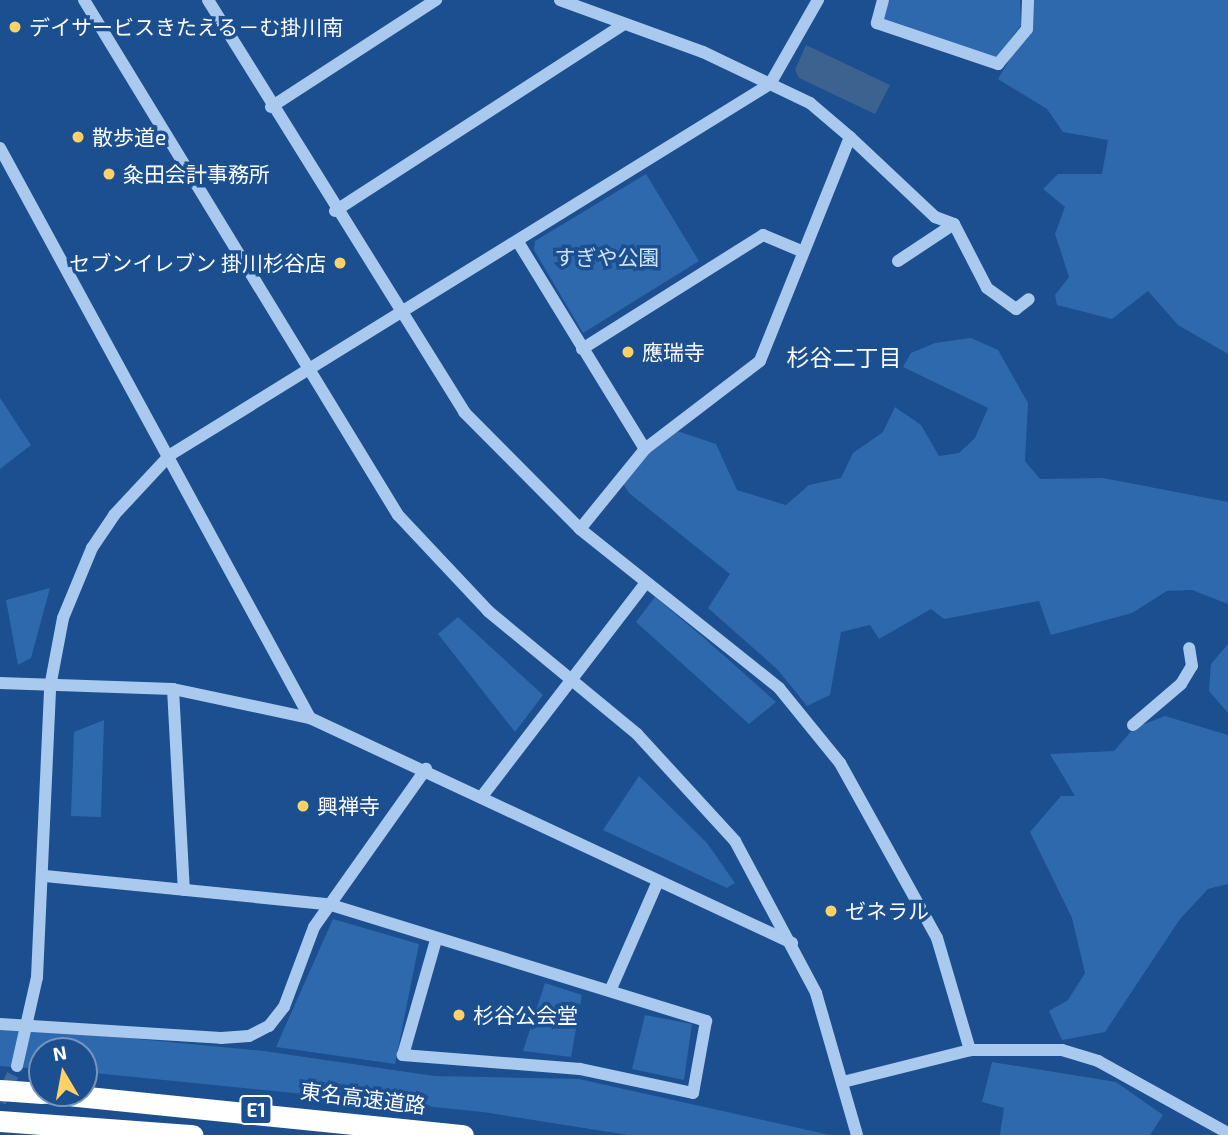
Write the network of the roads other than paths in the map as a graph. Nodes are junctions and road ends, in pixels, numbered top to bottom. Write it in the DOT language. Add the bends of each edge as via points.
graph roads {
  1 [pos="84,0"];
  2 [pos="208,0"];
  3 [pos="436,0"];
  4 [pos="560,0"];
  5 [pos="818,0"];
  6 [pos="883,0"];
  7 [pos="1028,0"];
  8 [pos="623,24"];
  9 [pos="770,85"];
  10 [pos="271,107"];
  11 [pos="850,137"];
  12 [pos="0,148"];
  13 [pos="335,211"];
  14 [pos="954,225"];
  15 [pos="518,242"];
  16 [pos="802,251"];
  17 [pos="898,261"];
  18 [pos="1029,299"];
  19 [pos="399,314"];
  20 [pos="582,349"];
  21 [pos="309,370"];
  22 [pos="645,449"];
  23 [pos="170,455"];
  24 [pos="580,529"];
  25 [pos="645,583"];
  26 [pos="1189,648"];
  27 [pos="571,682"];
  28 [pos="0,683"];
  29 [pos="50,687"];
  30 [pos="173,689"];
  31 [pos="310,718"];
  32 [pos="1133,725"];
  33 [pos="426,769"];
  34 [pos="483,795"];
  35 [pos="45,876"];
  36 [pos="658,881"];
  37 [pos="184,890"];
  38 [pos="328,904"];
  39 [pos="436,940"];
  40 [pos="792,944"];
  41 [pos="610,991"];
  42 [pos="0,1024"];
  43 [pos="27,1026"];
  44 [pos="970,1050"];
  45 [pos="17,1066"];
  46 [pos="843,1082"];
  47 [pos="0,1090"];
  48 [pos="28,1092"];
  49 [pos="98,1098"];
  50 [pos="0,1121"];
  51 [pos="1228,1133"];
  52 [pos="192,1135"];
  53 [pos="463,1135"];
  54 [pos="857,1135"];
  1 -- 21 [label="street"];
  2 -- 10 [label="street"];
  3 -- 10 [label="street"];
  4 -- 8 [label="street"];
  5 -- 9 [label="street"];
  6 -- 7 [label="street" via="877,23 998,64 1027,29"];
  8 -- 9 [label="street" via="703,52"];
  8 -- 13 [label="street"];
  9 -- 11 [label="street" via="810,103"];
  9 -- 15 [label="street"];
  10 -- 13 [label="street"];
  11 -- 14 [label="street" via="934,217"];
  11 -- 16 [label="street"];
  12 -- 23 [label="street"];
  13 -- 19 [label="street"];
  14 -- 17 [label="street"];
  14 -- 18 [label="street" via="987,288 1016,309"];
  15 -- 19 [label="street"];
  15 -- 20 [label="street"];
  16 -- 20 [label="street" via="763,236"];
  16 -- 22 [label="street" via="760,361"];
  19 -- 21 [label="street"];
  19 -- 24 [label="street" via="464,412"];
  20 -- 22 [label="street"];
  21 -- 23 [label="street"];
  21 -- 27 [label="street" via="398,515 488,611"];
  22 -- 24 [label="street"];
  23 -- 29 [label="street" via="131,494 92,548 63,618"];
  23 -- 31 [label="street"];
  24 -- 25 [label="street"];
  25 -- 27 [label="street"];
  25 -- 44 [label="street" via="779,688 840,763 937,938"];
  26 -- 32 [label="street" via="1192,666 1181,684"];
  27 -- 34 [label="street"];
  27 -- 40 [label="street" via="637,734 735,841"];
  28 -- 29 [label="street"];
  29 -- 30 [label="street"];
  29 -- 35 [label="street"];
  30 -- 31 [label="street"];
  30 -- 37 [label="street"];
  31 -- 33 [label="street"];
  33 -- 34 [label="street"];
  33 -- 38 [label="street"];
  34 -- 36 [label="street"];
  35 -- 37 [label="street"];
  35 -- 43 [label="street"];
  36 -- 40 [label="street"];
  36 -- 41 [label="street"];
  37 -- 38 [label="street"];
  38 -- 39 [label="street"];
  38 -- 43 [label="street" via="284,1007 249,1036"];
  39 -- 41 [label="street"];
  39 -- 41 [label="street" via="403,1055 580,1069 693,1093 706,1021"];
  40 -- 46 [label="street"];
  42 -- 43 [label="street"];
  43 -- 45 [label="street"];
  44 -- 46 [label="street"];
  44 -- 51 [label="street" via="1020,1045 1098,1061"];
  46 -- 54 [label="street"];
  47 -- 48 [label="highway"];
  49 -- 53 [label="highway, 東名高速道路 / E1"];
  50 -- 52 [label="highway"];
}
